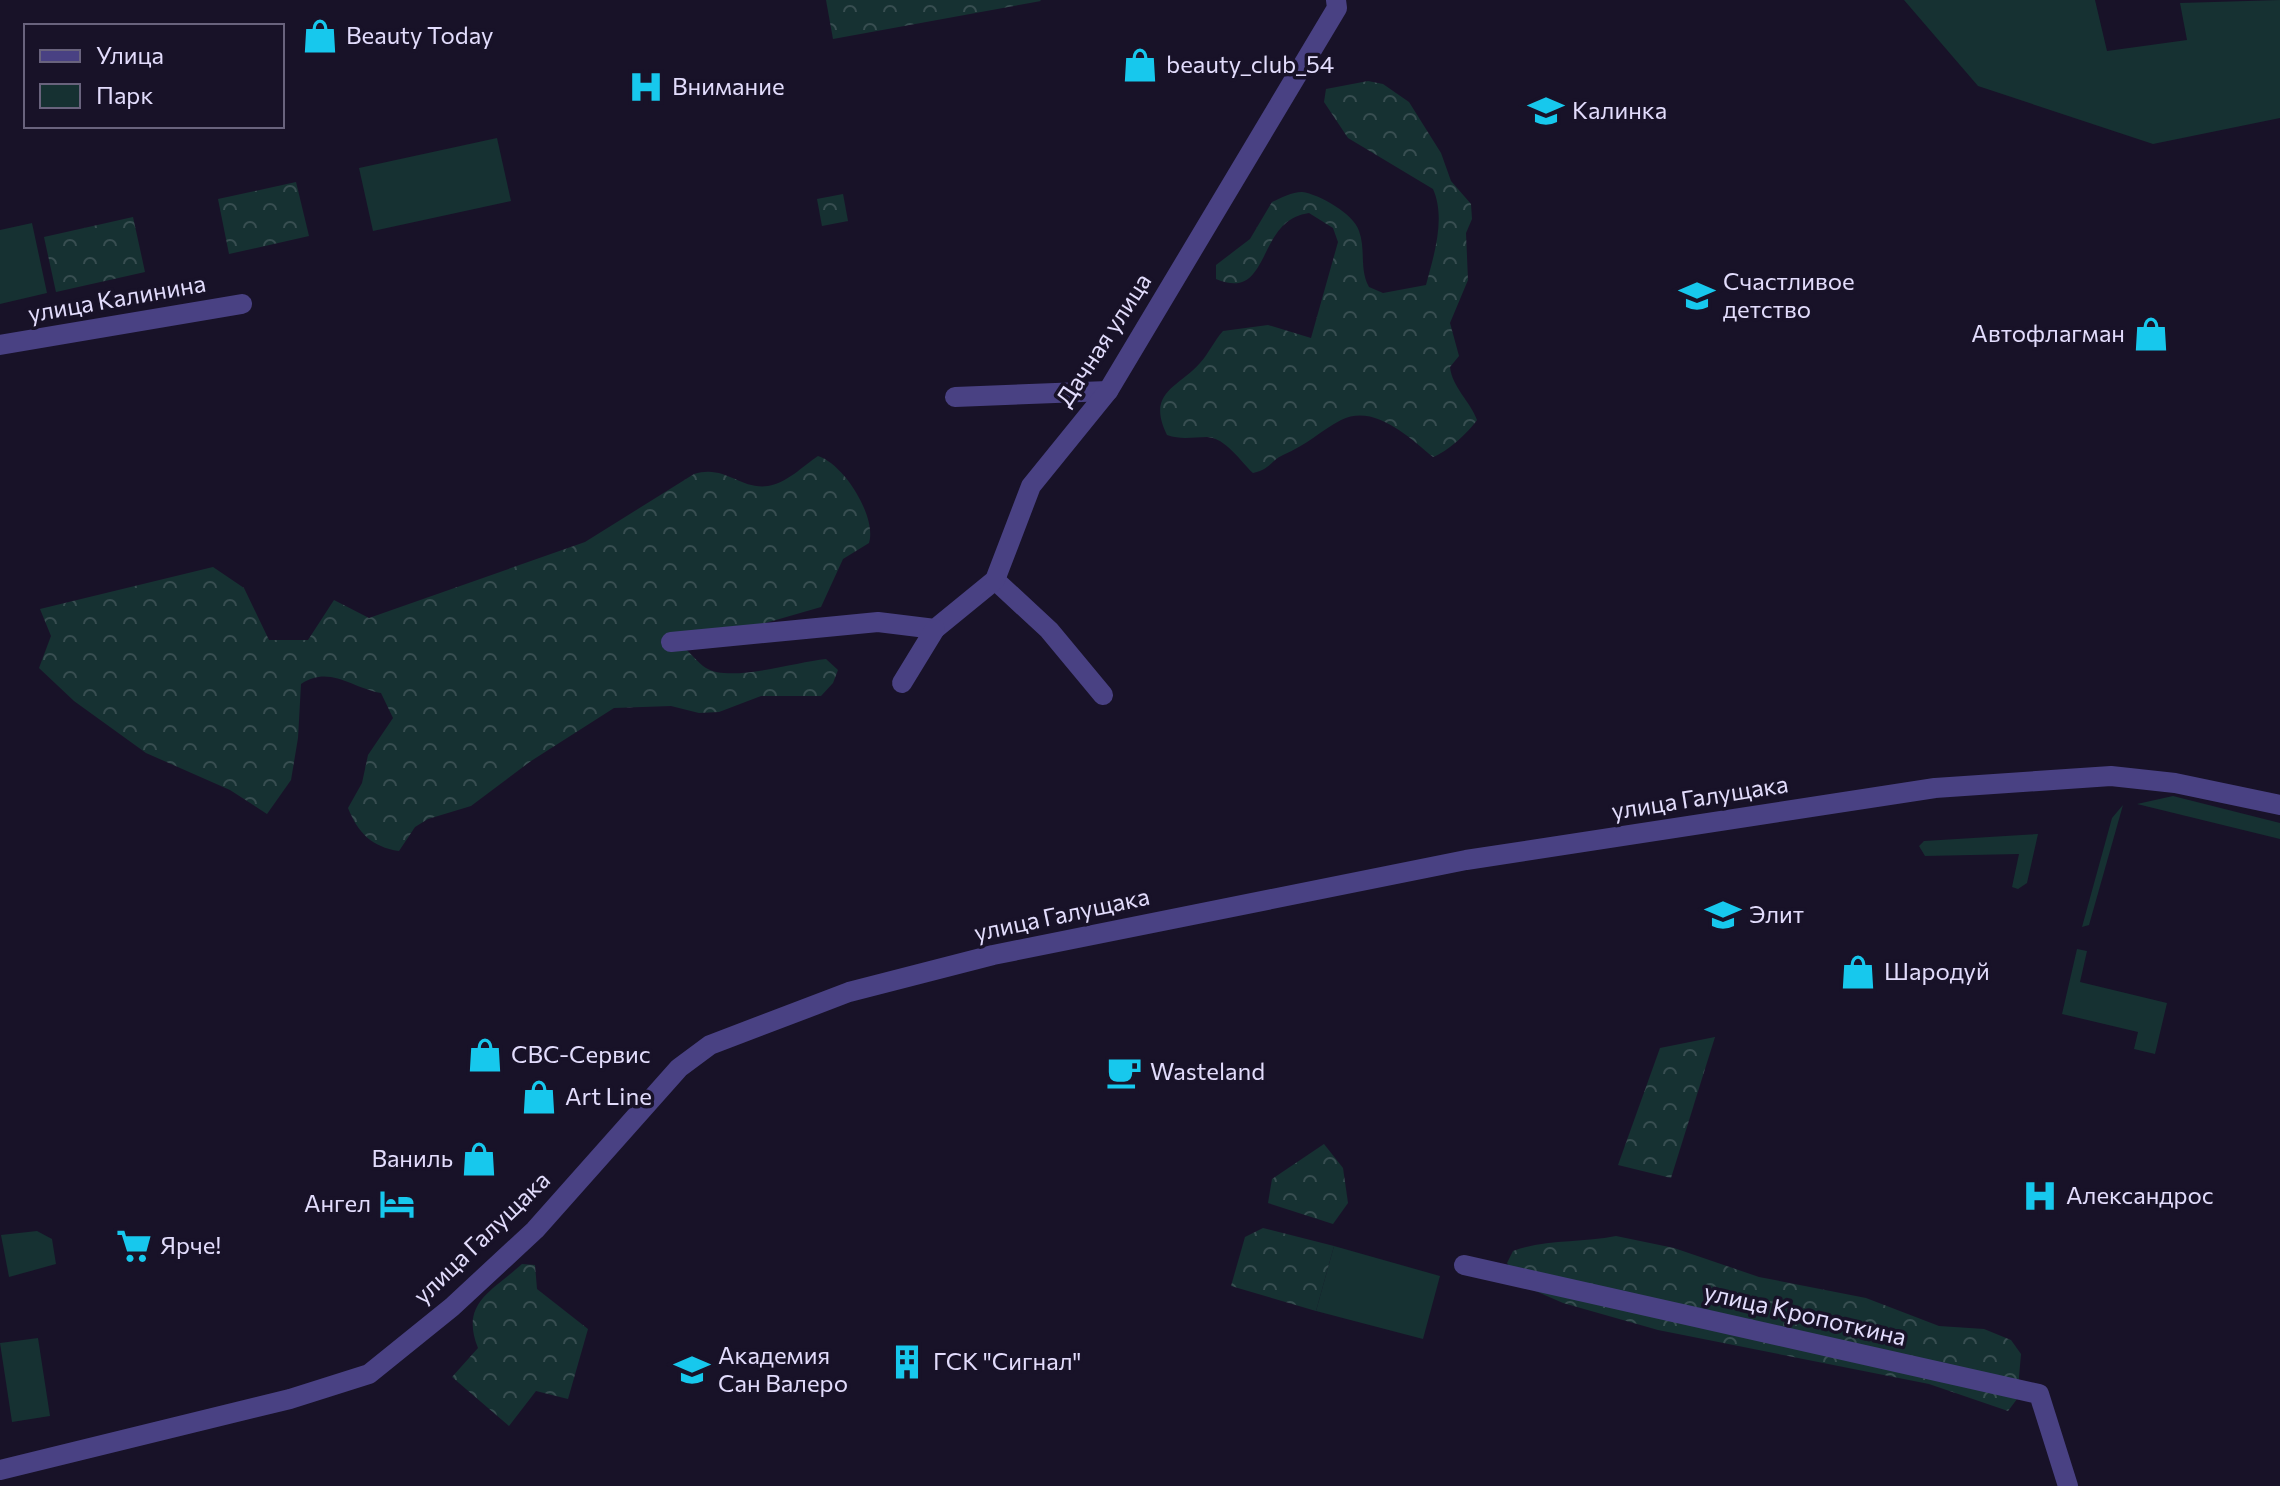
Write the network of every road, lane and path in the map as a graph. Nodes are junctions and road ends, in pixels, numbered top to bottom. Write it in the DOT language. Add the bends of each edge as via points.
graph roads {
  1 [pos="1336,0"];
  2 [pos="242,304"];
  3 [pos="0,345"];
  4 [pos="1108,391"];
  5 [pos="955,397"];
  6 [pos="995,580"];
  7 [pos="935,629"];
  8 [pos="671,642"];
  9 [pos="902,683"];
  10 [pos="1103,695"];
  11 [pos="2280,805"];
  12 [pos="1464,1265"];
  13 [pos="0,1470"];
  14 [pos="2068,1486"];
  1 -- 4 [label="street, Дачная улица" via="1337,8"];
  2 -- 3 [label="street, улица Калинина"];
  4 -- 5 [label="street"];
  4 -- 6 [label="street, Дачная улица" via="1031,486"];
  6 -- 7 [label="street, Дачная улица"];
  6 -- 10 [label="street" via="1049,630"];
  7 -- 8 [label="street" via="878,622"];
  7 -- 9 [label="street, Дачная улица"];
  11 -- 13 [label="street, улица Галущака" via="2111,776 1935,788 1466,860 993,955 849,992 710,1045 679,1068 535,1230 369,1374 290,1399"];
  12 -- 14 [label="street, улица Кропоткина" via="2039,1394"];
}
